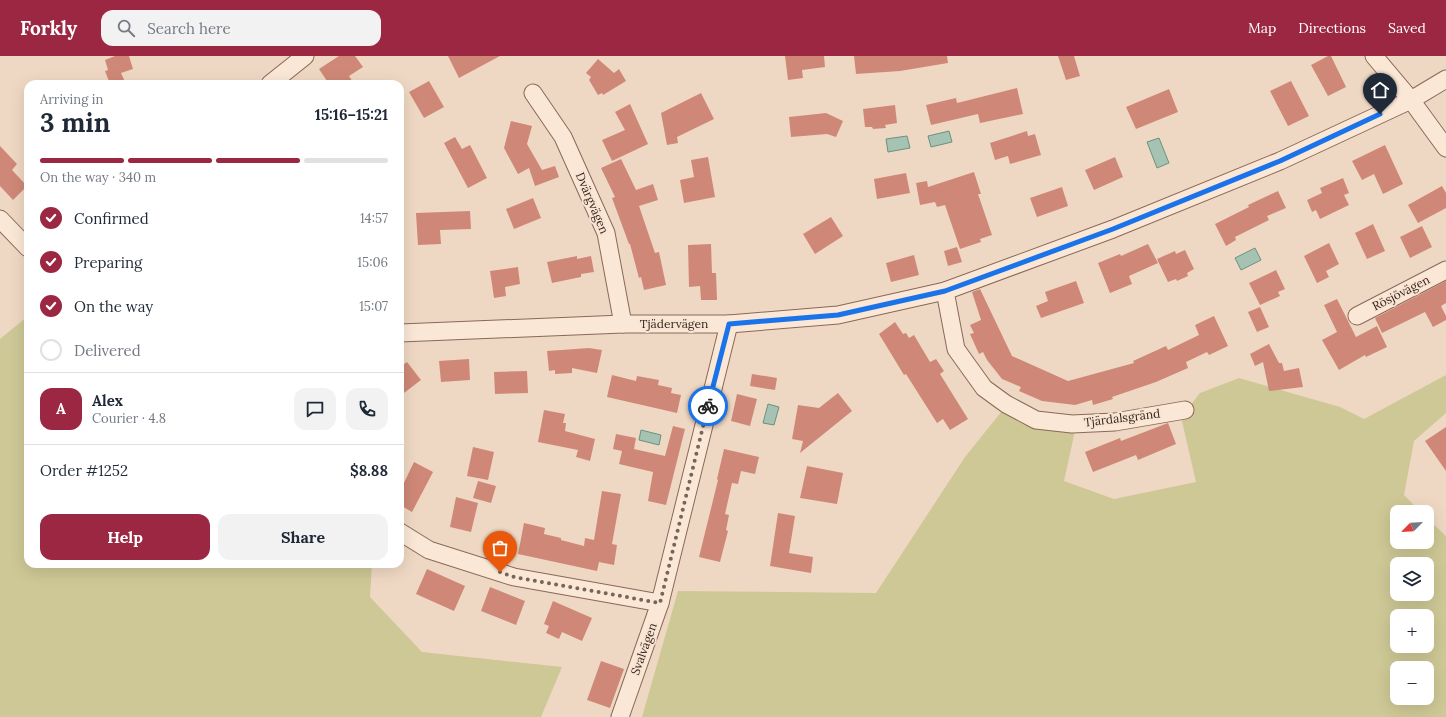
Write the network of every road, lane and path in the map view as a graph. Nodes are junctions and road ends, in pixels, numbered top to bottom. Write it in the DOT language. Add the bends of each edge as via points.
graph roads {
  1 [pos="305,56"];
  2 [pos="1374,56"];
  3 [pos="1446,79"];
  4 [pos="275,80"];
  5 [pos="533,93"];
  6 [pos="1411,100"];
  7 [pos="1446,148"];
  8 [pos="0,219"];
  9 [pos="24,244"];
  10 [pos="1446,270"];
  11 [pos="945,291"];
  12 [pos="1357,316"];
  13 [pos="622,324"];
  14 [pos="729,324"];
  15 [pos="404,333"];
  16 [pos="1185,410"];
  17 [pos="404,534"];
  18 [pos="660,603"];
  19 [pos="620,717"];
  1 -- 4 [label="street"];
  2 -- 6 [label="street"];
  3 -- 6 [label="street, Tjädervägen"];
  5 -- 13 [label="street, Dvärgvägen" via="564,137 606,233"];
  6 -- 7 [label="street"];
  6 -- 11 [label="street, Tjädervägen" via="1280,161 1113,229"];
  8 -- 9 [label="street"];
  10 -- 12 [label="street, Rösjövägen"];
  11 -- 14 [label="street, Tjädervägen" via="838,315"];
  11 -- 16 [label="street, Tjärdalsgränd" via="956,349 984,388 1006,404 1036,420 1072,424 1115,422"];
  13 -- 14 [label="street, Tjädervägen"];
  13 -- 15 [label="street, Tjädervägen"];
  14 -- 18 [label="street, Svalvägen"];
  17 -- 18 [label="street" via="429,550 514,577"];
  18 -- 19 [label="street, Svalvägen"];
}
